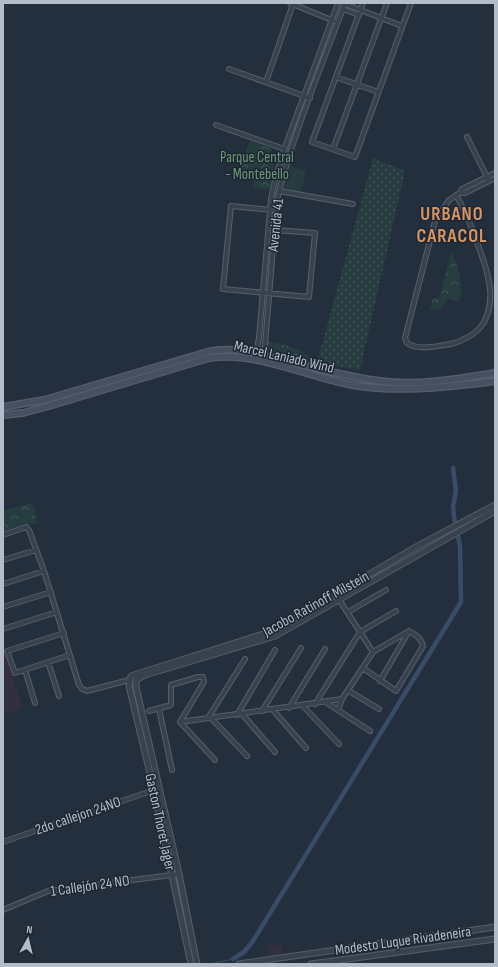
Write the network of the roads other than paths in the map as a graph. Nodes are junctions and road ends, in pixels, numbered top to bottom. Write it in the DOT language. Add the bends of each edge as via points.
graph roads {
  1 [pos="338,3"];
  2 [pos="363,3"];
  3 [pos="387,3"];
  4 [pos="411,3"];
  5 [pos="292,4"];
  6 [pos="344,5"];
  7 [pos="360,13"];
  8 [pos="381,18"];
  9 [pos="332,20"];
  10 [pos="338,22"];
  11 [pos="402,26"];
  12 [pos="229,69"];
  13 [pos="313,70"];
  14 [pos="320,72"];
  15 [pos="336,77"];
  16 [pos="266,82"];
  17 [pos="357,85"];
  18 [pos="378,92"];
  19 [pos="304,96"];
  20 [pos="310,98"];
  21 [pos="216,125"];
  22 [pos="467,137"];
  23 [pos="284,149"];
  24 [pos="333,149"];
  25 [pos="495,173"];
  26 [pos="495,178"];
  27 [pos="488,179"];
  28 [pos="280,191"];
  29 [pos="458,194"];
  30 [pos="353,204"];
  31 [pos="270,210"];
  32 [pos="277,210"];
  33 [pos="275,230"];
  34 [pos="263,293"];
  35 [pos="269,293"];
  36 [pos="256,353"];
  37 [pos="264,355"];
  38 [pos="255,360"];
  39 [pos="264,362"];
  40 [pos="495,374"];
  41 [pos="495,381"];
  42 [pos="3,407"];
  43 [pos="3,415"];
  44 [pos="495,505"];
  45 [pos="495,511"];
  46 [pos="3,535"];
  47 [pos="36,550"];
  48 [pos="3,560"];
  49 [pos="44,571"];
  50 [pos="3,584"];
  51 [pos="386,590"];
  52 [pos="51,592"];
  53 [pos="336,594"];
  54 [pos="340,600"];
  55 [pos="3,607"];
  56 [pos="396,610"];
  57 [pos="57,612"];
  58 [pos="348,612"];
  59 [pos="3,629"];
  60 [pos="410,631"];
  61 [pos="360,632"];
  62 [pos="64,633"];
  63 [pos="301,648"];
  64 [pos="325,649"];
  65 [pos="275,650"];
  66 [pos="373,652"];
  67 [pos="70,655"];
  68 [pos="201,656"];
  69 [pos="245,659"];
  70 [pos="48,662"];
  71 [pos="363,668"];
  72 [pos="25,670"];
  73 [pos="129,680"];
  74 [pos="136,680"];
  75 [pos="380,681"];
  76 [pos="349,691"];
  77 [pos="59,696"];
  78 [pos="342,699"];
  79 [pos="35,703"];
  80 [pos="327,703"];
  81 [pos="315,704"];
  82 [pos="303,706"];
  83 [pos="289,708"];
  84 [pos="159,709"];
  85 [pos="379,709"];
  86 [pos="273,710"];
  87 [pos="338,710"];
  88 [pos="149,711"];
  89 [pos="262,711"];
  90 [pos="242,714"];
  91 [pos="237,715"];
  92 [pos="210,718"];
  93 [pos="180,722"];
  94 [pos="370,731"];
  95 [pos="338,744"];
  96 [pos="150,746"];
  97 [pos="144,748"];
  98 [pos="306,748"];
  99 [pos="275,752"];
  100 [pos="247,756"];
  101 [pos="215,760"];
  102 [pos="172,770"];
  103 [pos="154,790"];
  104 [pos="3,842"];
  105 [pos="179,874"];
  106 [pos="171,875"];
  107 [pos="3,910"];
  108 [pos="495,927"];
  109 [pos="495,939"];
  110 [pos="191,964"];
  111 [pos="197,964"];
  112 [pos="239,964"];
  113 [pos="311,964"];
  1 -- 9 [label="street, Avenida 41"];
  2 -- 7 [label="street"];
  3 -- 8 [label="street"];
  4 -- 11 [label="street"];
  5 -- 9 [label="street"];
  5 -- 16 [label="street"];
  6 -- 7 [label="street"];
  6 -- 10 [label="street, Avenida 41"];
  7 -- 8 [label="street"];
  7 -- 15 [label="street"];
  8 -- 11 [label="street"];
  8 -- 17 [label="street"];
  9 -- 10 [label="street"];
  9 -- 13 [label="street, Avenida 41"];
  10 -- 14 [label="street, Avenida 41"];
  11 -- 18 [label="street"];
  12 -- 16 [label="street"];
  13 -- 14 [label="street"];
  13 -- 19 [label="street, Avenida 41"];
  14 -- 20 [label="street, Avenida 41"];
  15 -- 17 [label="street"];
  15 -- 24 [label="street" via="312,142"];
  16 -- 19 [label="street"];
  17 -- 18 [label="street"];
  17 -- 24 [label="street"];
  18 -- 24 [label="street" via="355,157"];
  19 -- 20 [label="street"];
  19 -- 23 [label="street, Avenida 41"];
  20 -- 28 [label="street, Avenida 41" via="294,141"];
  21 -- 23 [label="street"];
  22 -- 27 [label="street"];
  23 -- 31 [label="street, Avenida 41"];
  25 -- 27 [label="street"];
  26 -- 27 [label="street"];
  27 -- 29 [label="street" via="462,189"];
  28 -- 30 [label="street"];
  28 -- 32 [label="street, Avenida 41"];
  29 -- 29 [label="street" via="449,200 435,221 405,338 406,343 411,346 421,348 461,342 474,334 490,313 491,282"];
  31 -- 32 [label="street"];
  31 -- 34 [label="street, Avenida 41"];
  31 -- 34 [label="street" via="231,206 223,289"];
  32 -- 33 [label="street, Avenida 41"];
  33 -- 35 [label="street, Avenida 41"];
  33 -- 35 [label="street" via="315,233 309,297"];
  34 -- 35 [label="street"];
  34 -- 36 [label="street, Avenida 41"];
  35 -- 37 [label="street, Avenida 41"];
  36 -- 37 [label="main road, Marcel Laniado Wind"];
  36 -- 38 [label="street, Avenida 41"];
  36 -- 42 [label="main road, Marcel Laniado Wind" via="235,349 217,350 44,400"];
  37 -- 39 [label="street, Avenida 41"];
  37 -- 40 [label="main road, Marcel Laniado Wind" via="380,381 430,382"];
  38 -- 39 [label="main road, Marcel Laniado Wind"];
  38 -- 43 [label="main road, Marcel Laniado Wind" via="225,356 209,358 49,406"];
  39 -- 41 [label="main road, Marcel Laniado Wind" via="352,385 380,388 427,389"];
  44 -- 53 [label="street, Jacobo Ratinoff Milstein"];
  45 -- 54 [label="street, Jacobo Ratinoff Milstein"];
  46 -- 47 [label="street" via="26,527"];
  47 -- 48 [label="street"];
  47 -- 49 [label="street"];
  49 -- 50 [label="street"];
  49 -- 52 [label="street"];
  51 -- 58 [label="street"];
  52 -- 55 [label="street"];
  52 -- 57 [label="street"];
  53 -- 54 [label="street"];
  53 -- 68 [label="street, Jacobo Ratinoff Milstein" via="273,631"];
  54 -- 58 [label="street"];
  54 -- 68 [label="street, Jacobo Ratinoff Milstein" via="276,636"];
  56 -- 61 [label="street"];
  57 -- 59 [label="street"];
  57 -- 62 [label="street"];
  58 -- 61 [label="street"];
  60 -- 66 [label="street"];
  60 -- 75 [label="street"];
  60 -- 75 [label="street" via="420,638 423,646 396,692"];
  61 -- 66 [label="street"];
  61 -- 81 [label="street"];
  62 -- 67 [label="street"];
  62 -- 72 [label="street" via="7,651 15,673"];
  63 -- 89 [label="street"];
  64 -- 83 [label="street"];
  65 -- 91 [label="street"];
  66 -- 71 [label="street"];
  67 -- 70 [label="street"];
  67 -- 73 [label="street" via="82,690 87,691"];
  68 -- 73 [label="street, Jacobo Ratinoff Milstein" via="136,673"];
  68 -- 74 [label="street, Jacobo Ratinoff Milstein"];
  69 -- 92 [label="street"];
  70 -- 72 [label="street"];
  70 -- 77 [label="street"];
  71 -- 75 [label="street"];
  71 -- 76 [label="street"];
  72 -- 79 [label="street"];
  73 -- 97 [label="street, Gaston Thoret Jager"];
  74 -- 96 [label="street, Gaston Thoret Jager"];
  76 -- 78 [label="street"];
  76 -- 85 [label="street"];
  78 -- 80 [label="street"];
  78 -- 87 [label="street"];
  80 -- 81 [label="street"];
  80 -- 87 [label="street"];
  81 -- 82 [label="street"];
  82 -- 83 [label="street"];
  82 -- 95 [label="street"];
  83 -- 86 [label="street"];
  84 -- 88 [label="street"];
  84 -- 93 [label="street" via="171,705 171,685 203,677 204,682"];
  84 -- 102 [label="street"];
  86 -- 89 [label="street"];
  86 -- 98 [label="street"];
  87 -- 94 [label="street"];
  89 -- 90 [label="street"];
  90 -- 91 [label="street"];
  90 -- 99 [label="street"];
  91 -- 92 [label="street"];
  92 -- 93 [label="street"];
  92 -- 100 [label="street"];
  93 -- 101 [label="street"];
  96 -- 97 [label="street"];
  96 -- 105 [label="street, Gaston Thoret Jager"];
  97 -- 103 [label="street, Gaston Thoret Jager"];
  103 -- 104 [label="street, 2do callejon 24NO"];
  103 -- 106 [label="street, Gaston Thoret Jager"];
  105 -- 106 [label="street, 1 Callejón 24 NO"];
  105 -- 111 [label="street, Gaston Thoret Jager"];
  106 -- 107 [label="street, 1 Callejón 24 NO" via="48,891"];
  106 -- 110 [label="street, Gaston Thoret Jager"];
  108 -- 112 [label="street, Modesto Luque Rivadeneira"];
  109 -- 113 [label="street, Modesto Luque Rivadeneira"];
}
